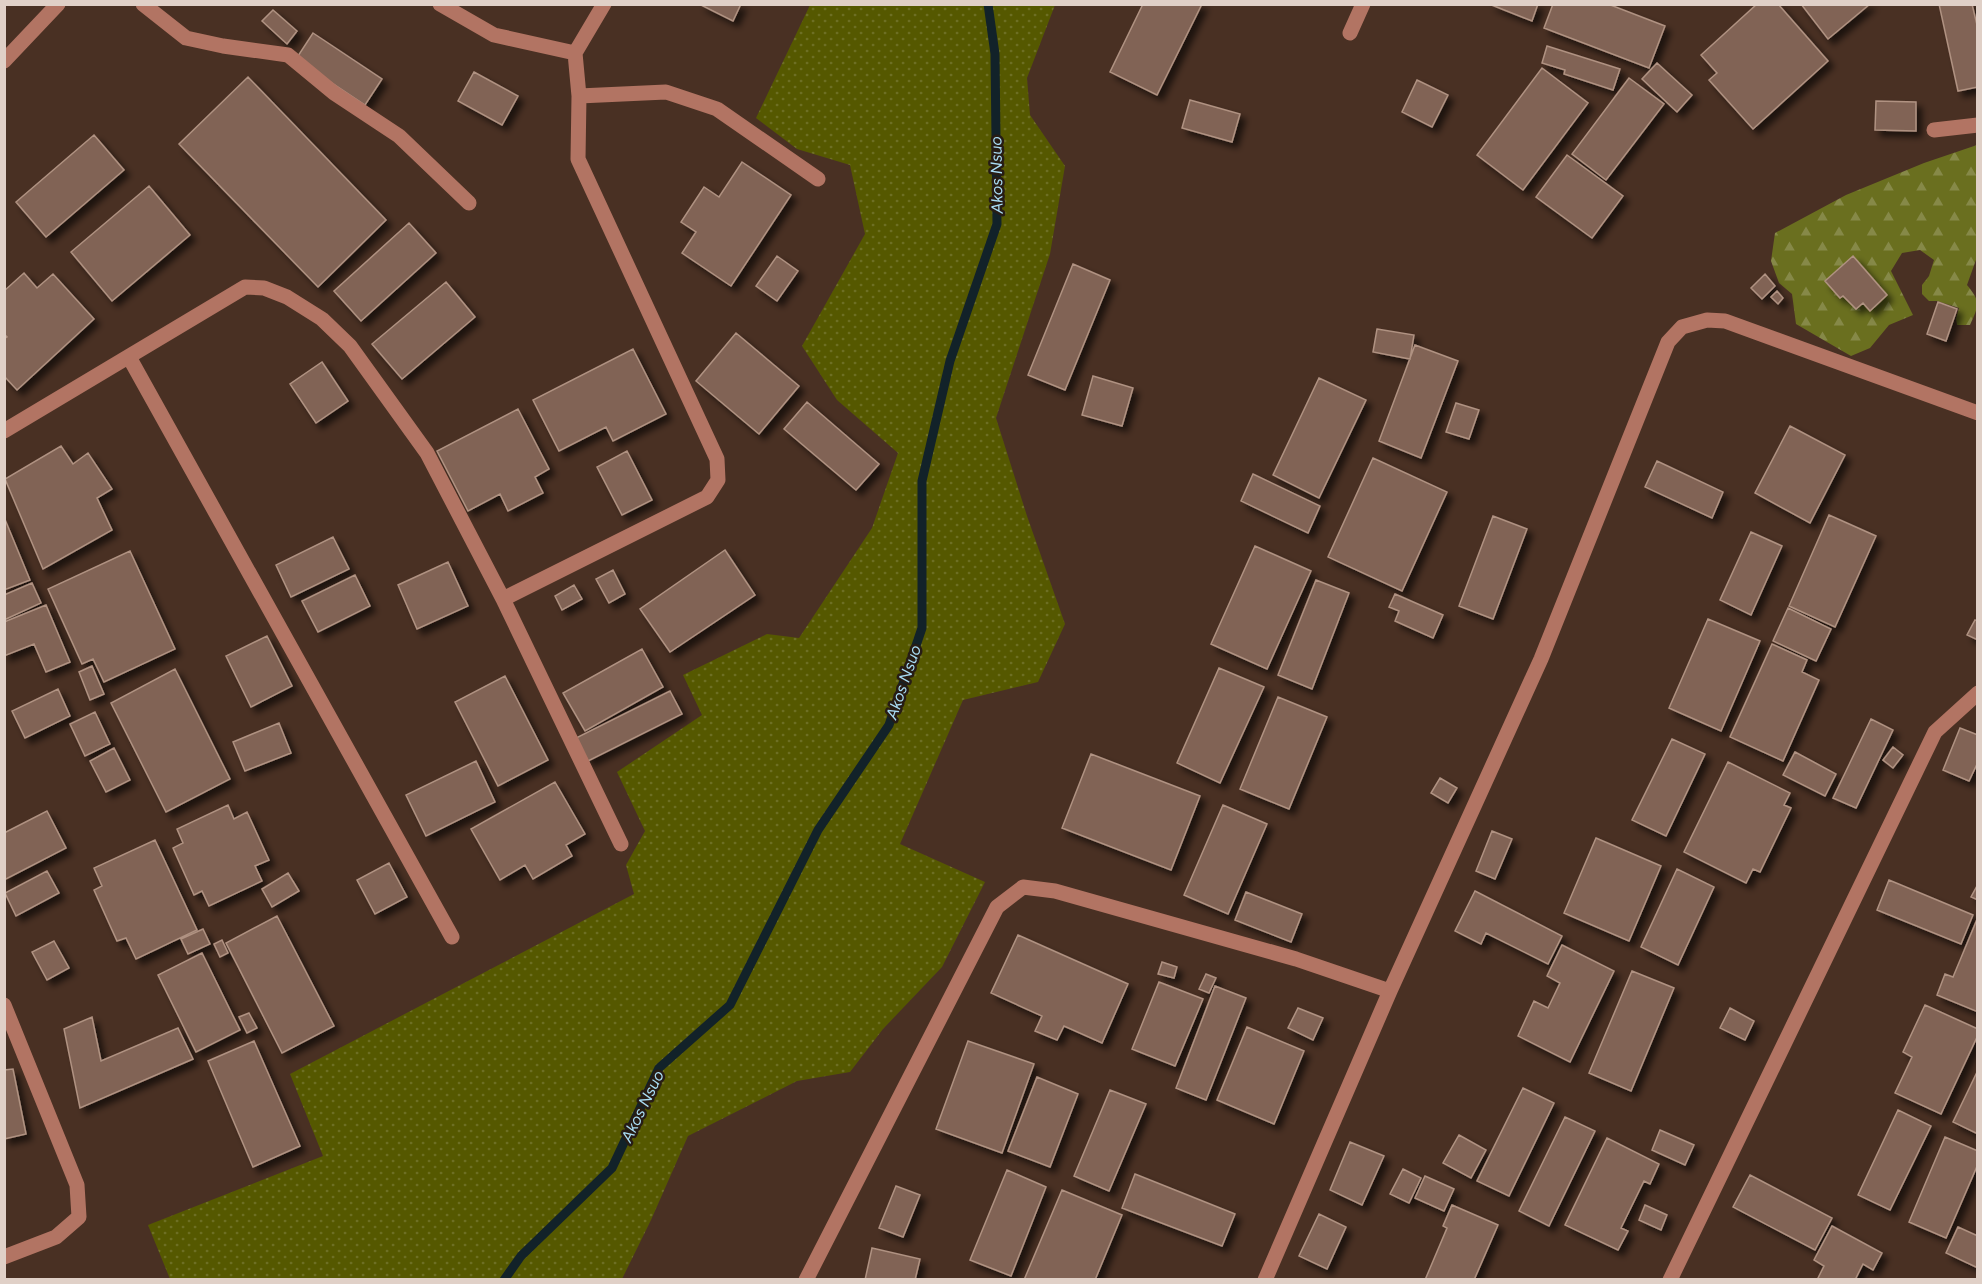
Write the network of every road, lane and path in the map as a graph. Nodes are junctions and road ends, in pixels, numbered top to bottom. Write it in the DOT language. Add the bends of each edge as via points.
graph roads {
  1 [pos="58,4"];
  2 [pos="143,4"];
  3 [pos="440,4"];
  4 [pos="604,4"];
  5 [pos="1363,4"];
  6 [pos="1350,33"];
  7 [pos="575,53"];
  8 [pos="4,61"];
  9 [pos="579,96"];
  10 [pos="1977,125"];
  11 [pos="1934,130"];
  12 [pos="818,180"];
  13 [pos="469,204"];
  14 [pos="129,357"];
  15 [pos="1977,413"];
  16 [pos="4,431"];
  17 [pos="503,599"];
  18 [pos="1977,693"];
  19 [pos="621,843"];
  20 [pos="452,937"];
  21 [pos="1390,991"];
  22 [pos="4,1005"];
  23 [pos="4,1257"];
  24 [pos="806,1280"];
  25 [pos="1265,1280"];
  26 [pos="1670,1280"];
  1 -- 8 [label="street"];
  2 -- 13 [label="street" via="186,38 288,55 334,93 399,136"];
  3 -- 7 [label="street" via="494,35"];
  4 -- 7 [label="street"];
  5 -- 6 [label="street"];
  7 -- 9 [label="street"];
  9 -- 12 [label="street" via="666,92 717,109"];
  9 -- 17 [label="street" via="578,159 717,459 718,480 707,497"];
  10 -- 11 [label="street"];
  14 -- 16 [label="street"];
  14 -- 17 [label="street" via="245,287 264,288 287,297 322,319 350,346 427,453"];
  14 -- 20 [label="street"];
  15 -- 21 [label="street" via="1725,321 1707,320 1682,327 1668,342 1541,659"];
  17 -- 19 [label="street"];
  18 -- 26 [label="street" via="1935,732"];
  21 -- 24 [label="street" via="1284,955 1055,891 1023,887 997,907"];
  21 -- 25 [label="street"];
  22 -- 23 [label="street" via="77,1185 79,1217 56,1237"];
}
